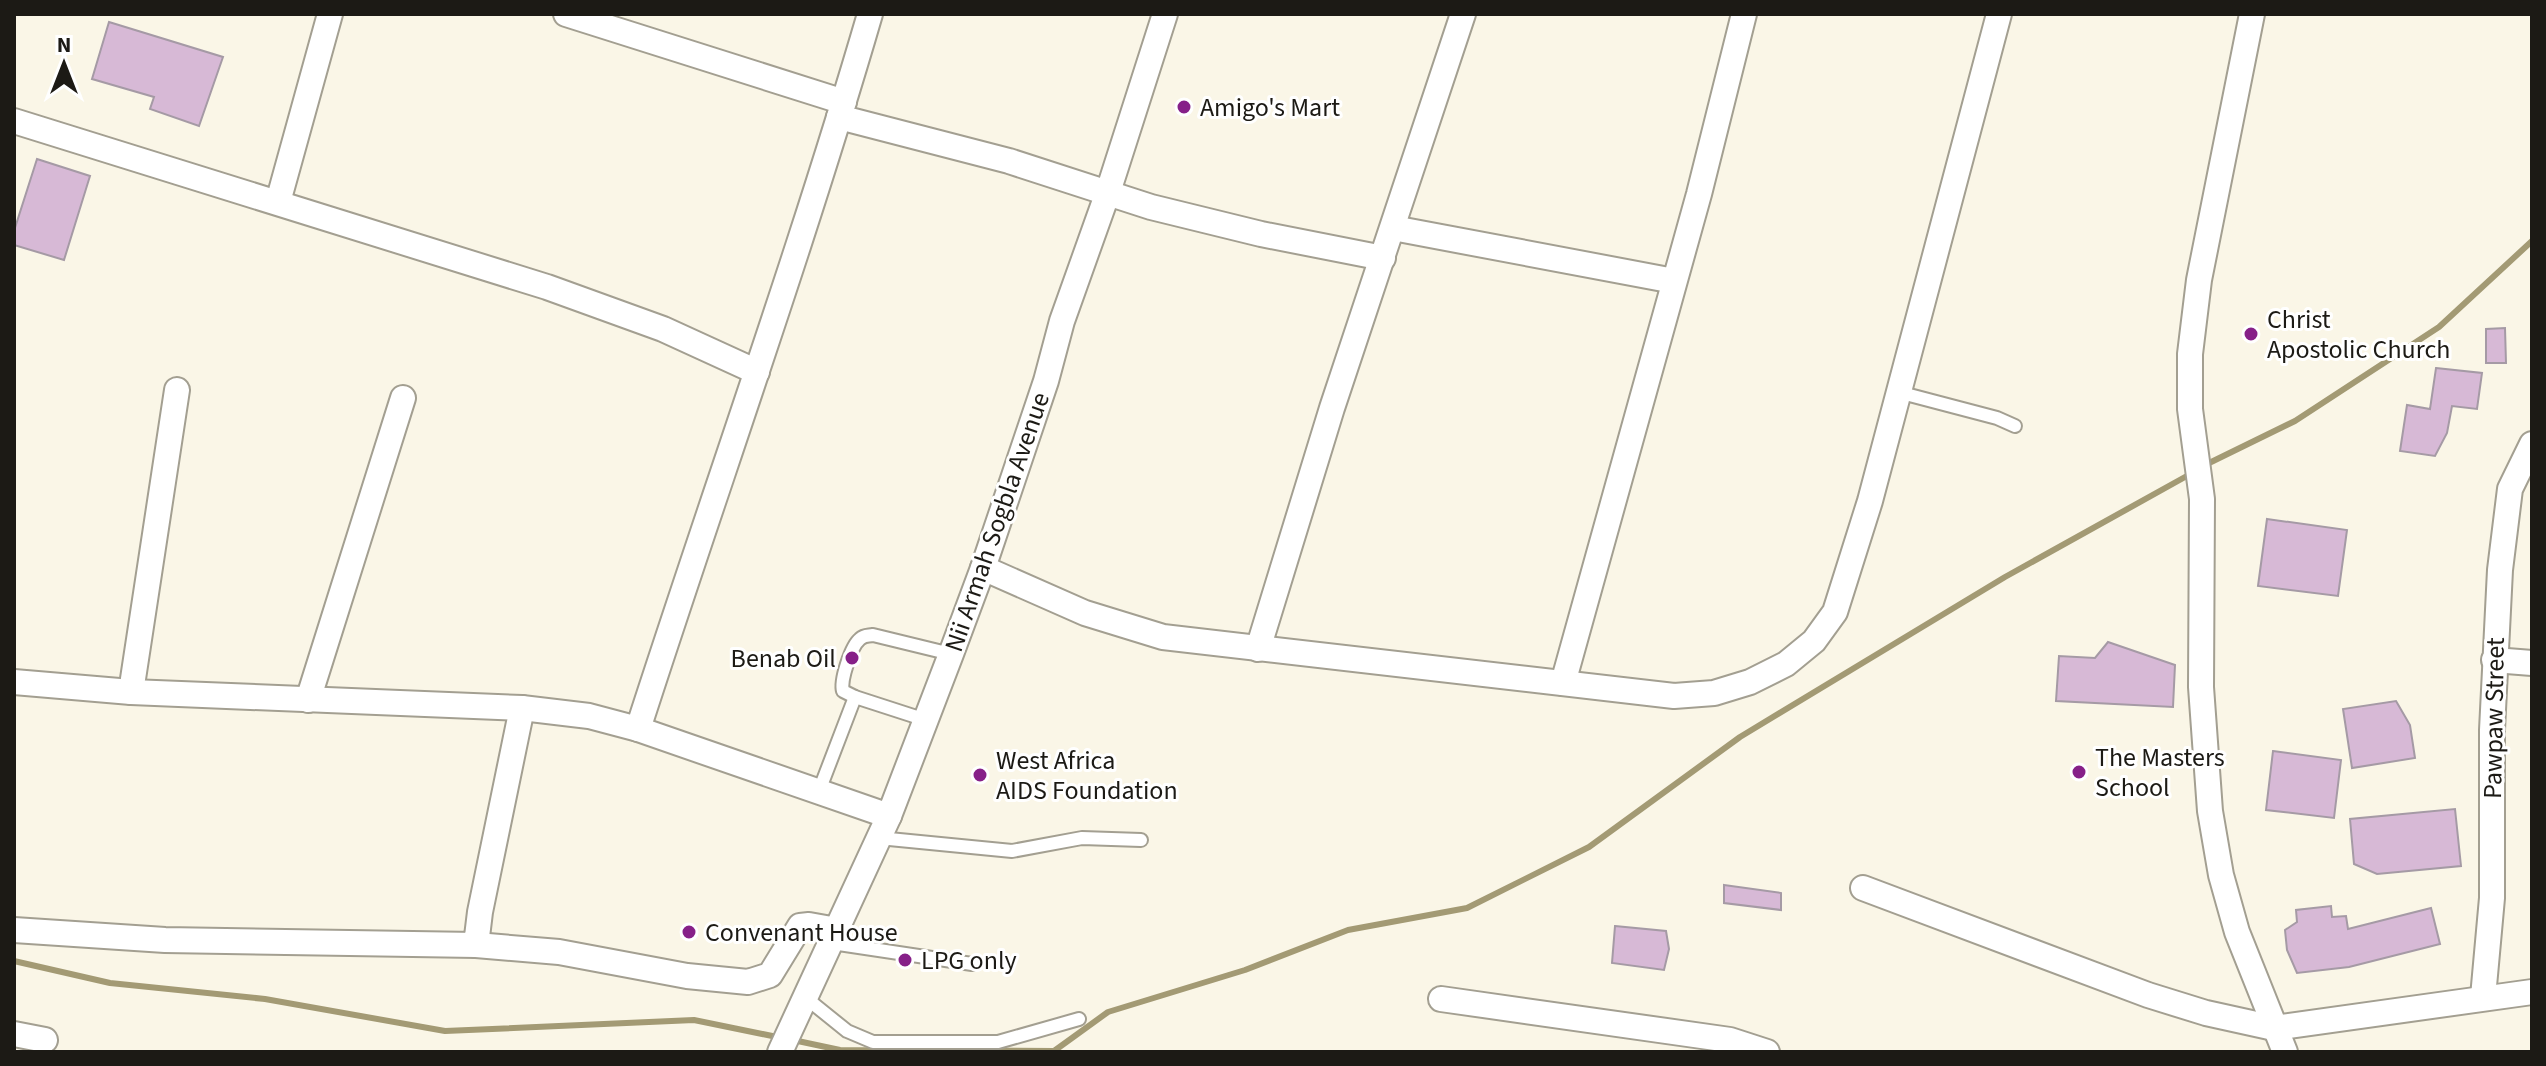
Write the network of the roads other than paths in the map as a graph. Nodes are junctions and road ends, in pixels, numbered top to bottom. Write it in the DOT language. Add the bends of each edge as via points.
graph roads {
  1 [pos="330,14"];
  2 [pos="566,14"];
  3 [pos="870,14"];
  4 [pos="1165,14"];
  5 [pos="1463,14"];
  6 [pos="1744,14"];
  7 [pos="1999,14"];
  8 [pos="2252,14"];
  9 [pos="842,110"];
  10 [pos="14,121"];
  11 [pos="1108,192"];
  12 [pos="278,202"];
  13 [pos="1393,228"];
  14 [pos="1383,258"];
  15 [pos="1674,281"];
  16 [pos="757,372"];
  17 [pos="177,390"];
  18 [pos="1898,392"];
  19 [pos="403,398"];
  20 [pos="2015,426"];
  21 [pos="2532,444"];
  22 [pos="983,568"];
  23 [pos="1258,649"];
  24 [pos="951,654"];
  25 [pos="2494,660"];
  26 [pos="2532,663"];
  27 [pos="14,682"];
  28 [pos="1563,683"];
  29 [pos="131,692"];
  30 [pos="855,697"];
  31 [pos="308,700"];
  32 [pos="522,708"];
  33 [pos="926,720"];
  34 [pos="638,729"];
  35 [pos="819,791"];
  36 [pos="884,827"];
  37 [pos="1141,840"];
  38 [pos="1863,888"];
  39 [pos="14,930"];
  40 [pos="835,937"];
  41 [pos="476,945"];
  42 [pos="972,964"];
  43 [pos="2532,992"];
  44 [pos="2483,997"];
  45 [pos="1441,999"];
  46 [pos="801,1008"];
  47 [pos="1079,1019"];
  48 [pos="2274,1028"];
  49 [pos="14,1034"];
  50 [pos="45,1040"];
  51 [pos="780,1052"];
  52 [pos="1767,1052"];
  53 [pos="2285,1052"];
  1 -- 12 [label="street"];
  2 -- 9 [label="street"];
  3 -- 9 [label="street"];
  4 -- 11 [label="street, Nii Armah Sogbla Avenue"];
  5 -- 13 [label="street"];
  6 -- 15 [label="street"];
  7 -- 18 [label="street"];
  8 -- 48 [label="street" via="2199,280 2190,409 2202,499 2201,687 2210,811 2237,932"];
  9 -- 11 [label="street"];
  9 -- 16 [label="street"];
  10 -- 12 [label="street"];
  11 -- 14 [label="street" via="1261,234"];
  11 -- 22 [label="street, Nii Armah Sogbla Avenue"];
  12 -- 16 [label="street" via="547,287 663,329"];
  13 -- 14 [label="street"];
  13 -- 15 [label="street"];
  14 -- 23 [label="street"];
  15 -- 28 [label="street"];
  16 -- 34 [label="street"];
  17 -- 29 [label="street"];
  18 -- 20 [label="lane"];
  18 -- 28 [label="street" via="1835,612 1814,641 1786,664 1714,693 1674,696"];
  19 -- 31 [label="street"];
  21 -- 25 [label="street, Pawpaw Street" via="2510,489"];
  22 -- 23 [label="street" via="1085,613 1163,637"];
  22 -- 24 [label="street, Nii Armah Sogbla Avenue"];
  23 -- 28 [label="street"];
  24 -- 30 [label="lane" via="862,636 841,686"];
  24 -- 33 [label="street, Nii Armah Sogbla Avenue"];
  25 -- 26 [label="street"];
  25 -- 44 [label="street, Pawpaw Street" via="2492,898"];
  27 -- 29 [label="street"];
  29 -- 31 [label="street"];
  30 -- 33 [label="lane"];
  30 -- 35 [label="lane"];
  31 -- 32 [label="street"];
  32 -- 34 [label="street" via="589,716"];
  32 -- 41 [label="street"];
  33 -- 36 [label="street, Nii Armah Sogbla Avenue"];
  34 -- 35 [label="street"];
  35 -- 36 [label="street"];
  36 -- 37 [label="lane" via="1012,851 1082,838"];
  36 -- 40 [label="street, Nii Armah Sogbla Avenue"];
  38 -- 48 [label="street" via="2148,995"];
  39 -- 41 [label="street" via="165,940"];
  40 -- 41 [label="street" via="800,926 770,975 748,982 559,952"];
  40 -- 42 [label="lane"];
  40 -- 46 [label="street, Nii Armah Sogbla Avenue"];
  43 -- 44 [label="street"];
  44 -- 48 [label="street"];
  45 -- 52 [label="street" via="1730,1040"];
  46 -- 47 [label="lane" via="873,1042 998,1042"];
  46 -- 51 [label="street, Nii Armah Sogbla Avenue"];
  48 -- 53 [label="street"];
  49 -- 50 [label="street"];
}
